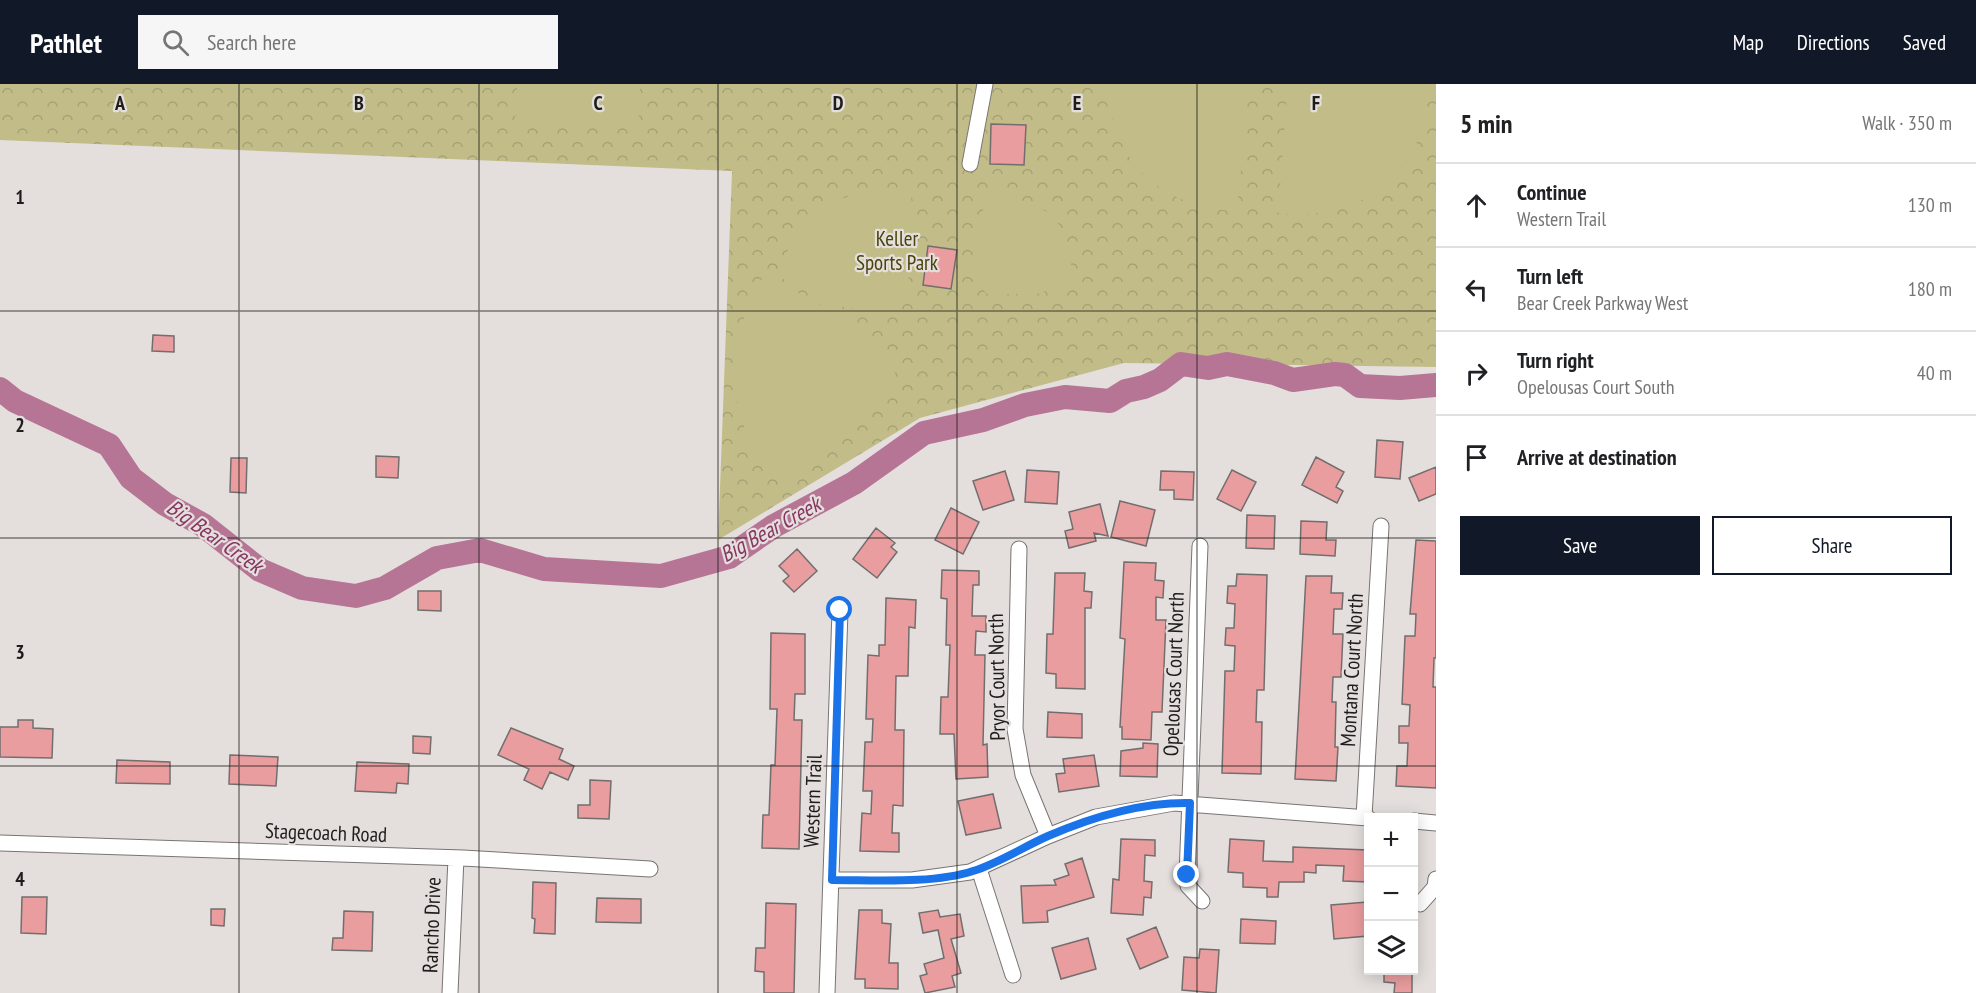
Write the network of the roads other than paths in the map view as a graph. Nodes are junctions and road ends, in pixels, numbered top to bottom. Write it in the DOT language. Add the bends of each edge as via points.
graph roads {
  1 [pos="985,84"];
  2 [pos="970,164"];
  3 [pos="1381,525"];
  4 [pos="1200,546"];
  5 [pos="1019,549"];
  6 [pos="840,610"];
  7 [pos="1190,803"];
  8 [pos="1366,813"];
  9 [pos="1364,818"];
  10 [pos="1418,821"];
  11 [pos="1436,823"];
  12 [pos="1048,836"];
  13 [pos="0,843"];
  14 [pos="456,858"];
  15 [pos="650,869"];
  16 [pos="979,869"];
  17 [pos="1436,879"];
  18 [pos="832,880"];
  19 [pos="1202,901"];
  20 [pos="1420,904"];
  21 [pos="1013,975"];
  22 [pos="450,993"];
  23 [pos="827,993"];
  1 -- 2 [label="street"];
  3 -- 8 [label="street, Montana Court North"];
  4 -- 7 [label="street, Opelousas Court North"];
  5 -- 12 [label="street, Pryor Court North" via="1015,729 1023,775"];
  6 -- 18 [label="street, Western Trail"];
  7 -- 9 [label="street"];
  7 -- 12 [label="street" via="1149,806 1096,817"];
  7 -- 19 [label="street, Opelousas Court North" via="1188,886"];
  10 -- 11 [label="street"];
  12 -- 16 [label="street"];
  13 -- 14 [label="street, Stagecoach Road"];
  14 -- 15 [label="street, Stagecoach Road"];
  14 -- 22 [label="street, Rancho Drive"];
  16 -- 18 [label="street" via="912,880"];
  16 -- 21 [label="street"];
  17 -- 20 [label="street" via="1435,888"];
  18 -- 23 [label="street, Western Trail"];
}
